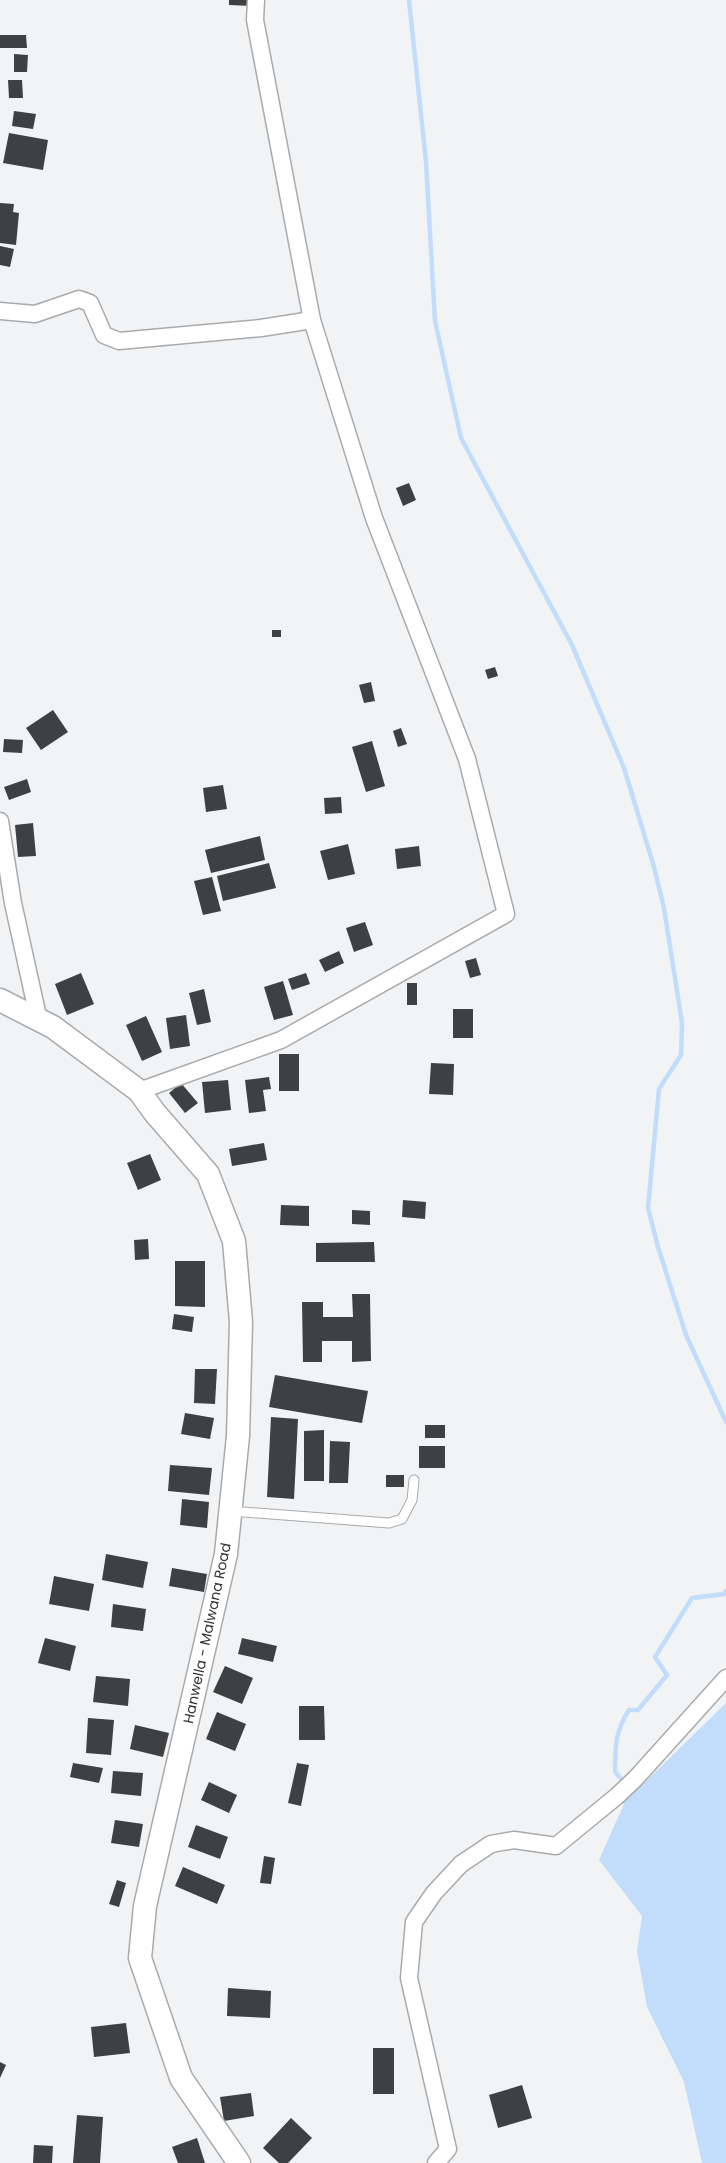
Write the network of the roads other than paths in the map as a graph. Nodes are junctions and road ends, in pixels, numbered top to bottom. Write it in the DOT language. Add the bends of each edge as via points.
graph roads {
  1 [pos="256,0"];
  2 [pos="0,311"];
  3 [pos="312,320"];
  4 [pos="0,821"];
  5 [pos="0,1000"];
  6 [pos="39,1021"];
  7 [pos="139,1091"];
  8 [pos="414,1480"];
  9 [pos="230,1511"];
  10 [pos="726,1678"];
  11 [pos="239,2163"];
  12 [pos="436,2163"];
  1 -- 3 [label="street" via="255,20"];
  2 -- 3 [label="street" via="35,314 79,299 90,303 104,335 119,341"];
  3 -- 7 [label="street" via="374,518 467,759 506,914 281,1040"];
  4 -- 6 [label="street" via="13,903"];
  5 -- 6 [label="street, Hanwella - Malwana Road"];
  6 -- 7 [label="street, Hanwella - Malwana Road" via="53,1027"];
  7 -- 9 [label="street, Hanwella - Malwana Road" via="208,1174 234,1241 241,1322 238,1436"];
  8 -- 9 [label="lane" via="412,1500 402,1519 390,1523"];
  9 -- 11 [label="street, Hanwella - Malwana Road" via="226,1554 145,1906 140,1958 182,2078"];
  10 -- 12 [label="street" via="617,1796 556,1846 514,1840 491,1844 461,1864 434,1892 414,1922 408,1978 448,2149"];
}
